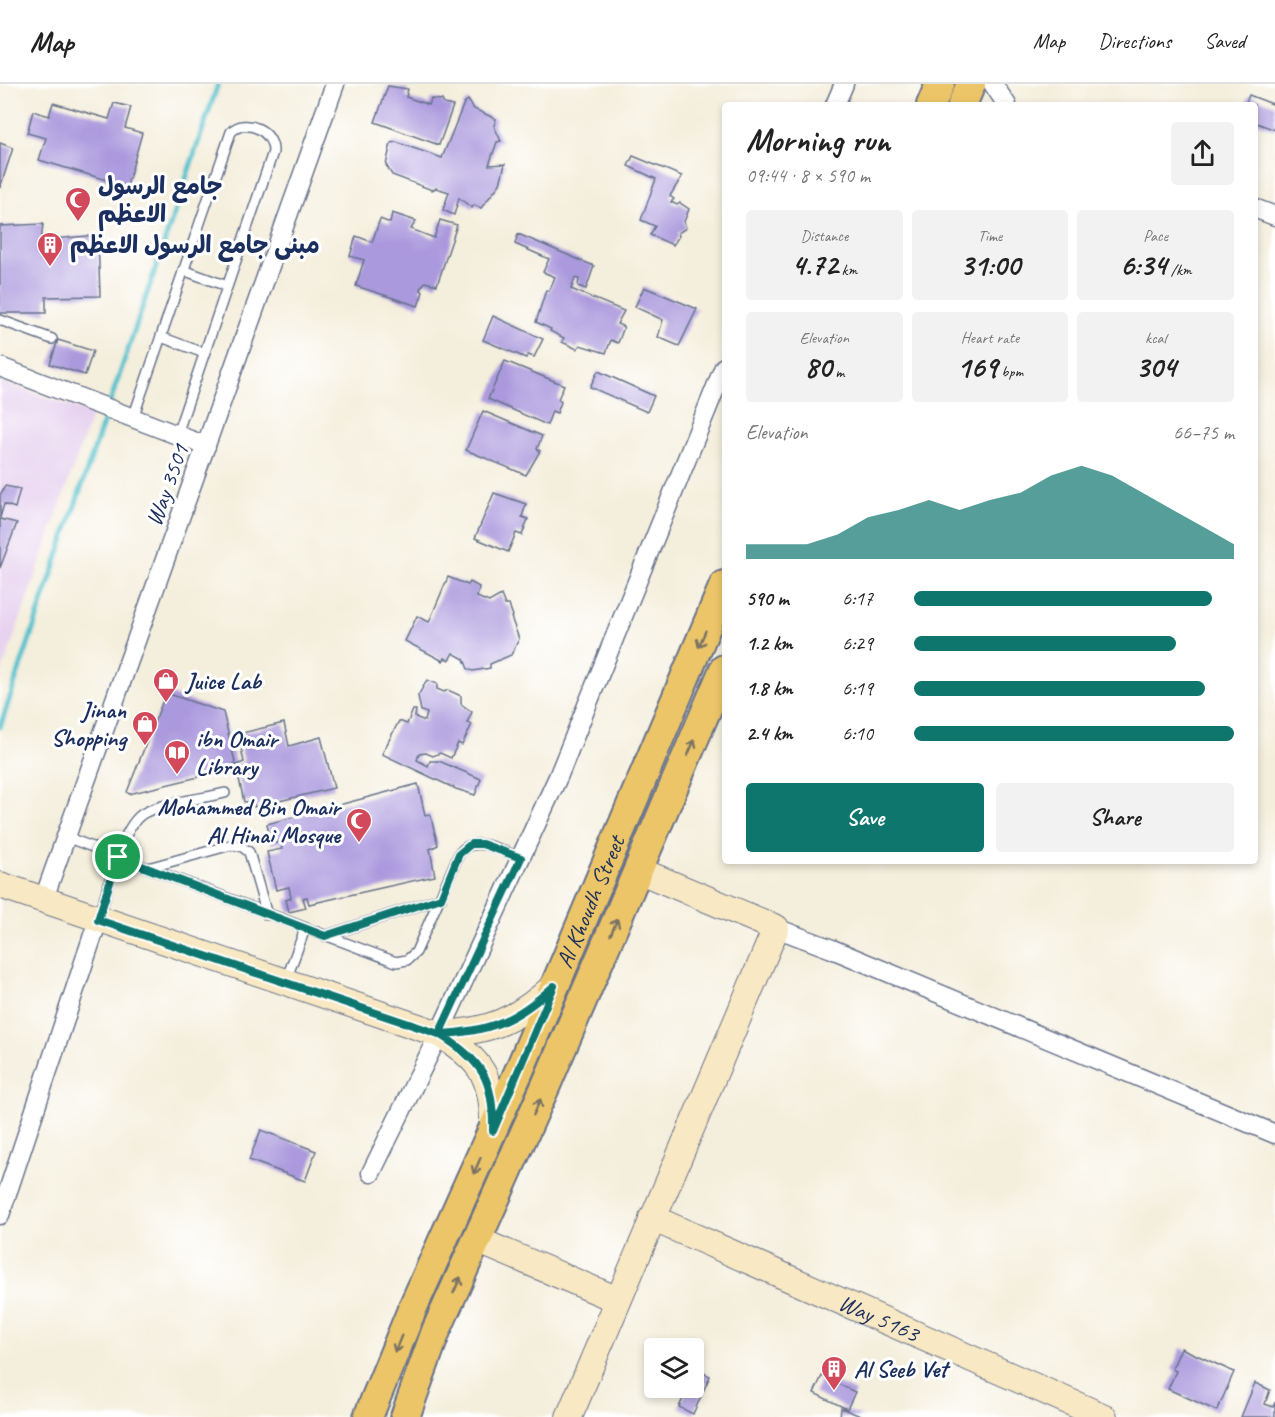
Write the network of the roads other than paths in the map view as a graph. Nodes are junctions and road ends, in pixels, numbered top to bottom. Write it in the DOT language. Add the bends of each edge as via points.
graph roads {
  1 [pos="335,84"];
  2 [pos="844,84"];
  3 [pos="940,84"];
  4 [pos="971,84"];
  5 [pos="993,84"];
  6 [pos="836,102"];
  7 [pos="932,102"];
  8 [pos="963,102"];
  9 [pos="1005,102"];
  10 [pos="1258,210"];
  11 [pos="1275,216"];
  12 [pos="183,270"];
  13 [pos="227,286"];
  14 [pos="0,320"];
  15 [pos="160,337"];
  16 [pos="52,339"];
  17 [pos="204,353"];
  18 [pos="0,367"];
  19 [pos="722,372"];
  20 [pos="133,418"];
  21 [pos="177,434"];
  22 [pos="206,446"];
  23 [pos="722,590"];
  24 [pos="722,674"];
  25 [pos="225,794"];
  26 [pos="66,837"];
  27 [pos="118,857"];
  28 [pos="521,858"];
  29 [pos="148,868"];
  30 [pos="638,870"];
  31 [pos="0,885"];
  32 [pos="441,898"];
  33 [pos="43,901"];
  34 [pos="267,915"];
  35 [pos="98,920"];
  36 [pos="776,928"];
  37 [pos="305,929"];
  38 [pos="325,936"];
  39 [pos="285,983"];
  40 [pos="554,986"];
  41 [pos="439,1034"];
  42 [pos="493,1131"];
  43 [pos="1275,1134"];
  44 [pos="371,1173"];
  45 [pos="0,1215"];
  46 [pos="652,1218"];
  47 [pos="477,1240"];
  48 [pos="618,1300"];
  49 [pos="369,1417"];
  50 [pos="405,1417"];
  51 [pos="570,1417"];
  52 [pos="1104,1417"];
  1 -- 22 [label="street, Way 3501"];
  2 -- 6 [label="street"];
  3 -- 7 [label="main road"];
  4 -- 8 [label="main road"];
  5 -- 9 [label="street"];
  10 -- 11 [label="street"];
  12 -- 13 [label="lane"];
  12 -- 13 [label="lane" via="231,132 246,125 268,135 273,152"];
  12 -- 15 [label="lane"];
  13 -- 17 [label="lane"];
  14 -- 16 [label="lane"];
  15 -- 17 [label="lane"];
  15 -- 20 [label="lane"];
  17 -- 21 [label="lane"];
  18 -- 20 [label="street"];
  19 -- 28 [label="street" via="558,777"];
  20 -- 21 [label="street"];
  21 -- 22 [label="street"];
  22 -- 26 [label="street, Way 3501"];
  23 -- 40 [label="main road, Al Khoudh Street, one-way"];
  30 -- 24 [label="main road, Al Khoudh Street, one-way"];
  25 -- 27 [label="lane" via="145,813 132,824"];
  26 -- 27 [label="lane"];
  26 -- 33 [label="street, Way 3501"];
  27 -- 29 [label="lane"];
  27 -- 35 [label="lane"];
  28 -- 32 [label="lane" via="476,843 466,846"];
  28 -- 41 [label="street"];
  29 -- 34 [label="lane"];
  29 -- 34 [label="lane" via="231,845 241,846 253,861"];
  30 -- 36 [label="street"];
  47 -- 30 [label="main road, Al Khoudh Street, one-way"];
  31 -- 33 [label="street"];
  32 -- 38 [label="lane"];
  32 -- 38 [label="lane" via="416,952 407,960 396,962"];
  33 -- 35 [label="street"];
  34 -- 37 [label="lane"];
  35 -- 39 [label="street"];
  35 -- 45 [label="street"];
  36 -- 43 [label="street"];
  36 -- 46 [label="street"];
  37 -- 38 [label="lane"];
  37 -- 39 [label="lane"];
  39 -- 41 [label="street"];
  40 -- 41 [label="street" via="530,1008 502,1023 471,1033"];
  40 -- 42 [label="main road, Al Khoudh Street"];
  41 -- 42 [label="street" via="465,1050 484,1073 494,1101"];
  41 -- 44 [label="street"];
  42 -- 49 [label="main road, Al Khoudh Street, one-way" via="413,1307"];
  46 -- 48 [label="street"];
  46 -- 52 [label="street, Way 5163"];
  47 -- 48 [label="street"];
  50 -- 47 [label="main road, Al Khoudh Street, one-way" via="436,1331"];
  48 -- 51 [label="street"];
}
